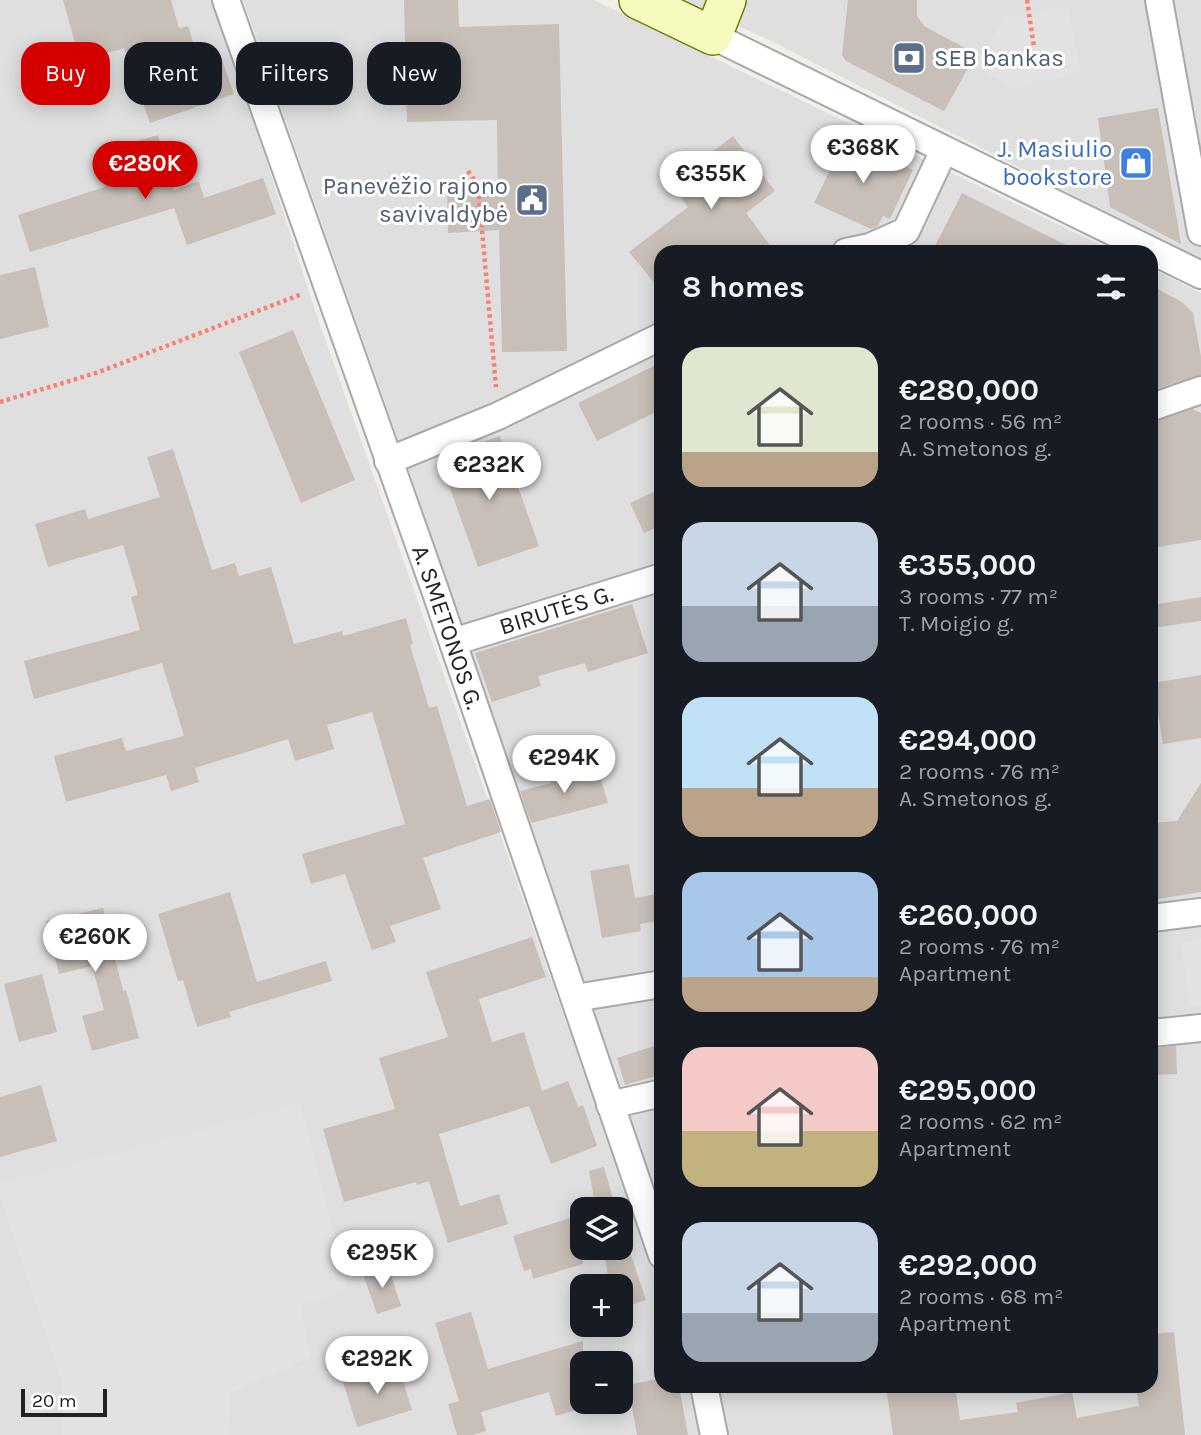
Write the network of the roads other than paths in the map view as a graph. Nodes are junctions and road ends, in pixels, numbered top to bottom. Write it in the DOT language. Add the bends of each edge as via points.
graph roads {
  1 [pos="226,0"];
  2 [pos="638,0"];
  3 [pos="727,0"];
  4 [pos="1159,0"];
  5 [pos="713,36"];
  6 [pos="944,150"];
  7 [pos="1201,232"];
  8 [pos="874,245"];
  9 [pos="1139,245"];
  10 [pos="1158,254"];
  11 [pos="1201,275"];
  12 [pos="654,340"];
  13 [pos="1201,390"];
  14 [pos="1158,405"];
  15 [pos="388,461"];
  16 [pos="654,579"];
  17 [pos="453,642"];
  18 [pos="1201,912"];
  19 [pos="1158,918"];
  20 [pos="654,985"];
  21 [pos="575,998"];
  22 [pos="1201,1028"];
  23 [pos="1158,1032"];
  24 [pos="654,1095"];
  25 [pos="610,1105"];
  26 [pos="654,1232"];
  27 [pos="705,1393"];
  28 [pos="714,1435"];
  1 -- 15 [label="street, A. SMETONOS G."];
  2 -- 5 [label="main road"];
  3 -- 5 [label="main road"];
  4 -- 7 [label="street"];
  5 -- 6 [label="street"];
  6 -- 8 [label="street" via="906,231"];
  6 -- 9 [label="street"];
  10 -- 11 [label="street"];
  12 -- 15 [label="street" via="498,416"];
  13 -- 14 [label="street"];
  15 -- 17 [label="street, A. SMETONOS G."];
  16 -- 17 [label="street, BIRUTĖS G."];
  17 -- 21 [label="street, A. SMETONOS G."];
  18 -- 19 [label="street"];
  20 -- 21 [label="street"];
  21 -- 25 [label="street, A. SMETONOS G."];
  22 -- 23 [label="street"];
  24 -- 25 [label="street"];
  25 -- 26 [label="street, A. SMETONOS G."];
  27 -- 28 [label="street"];
}
